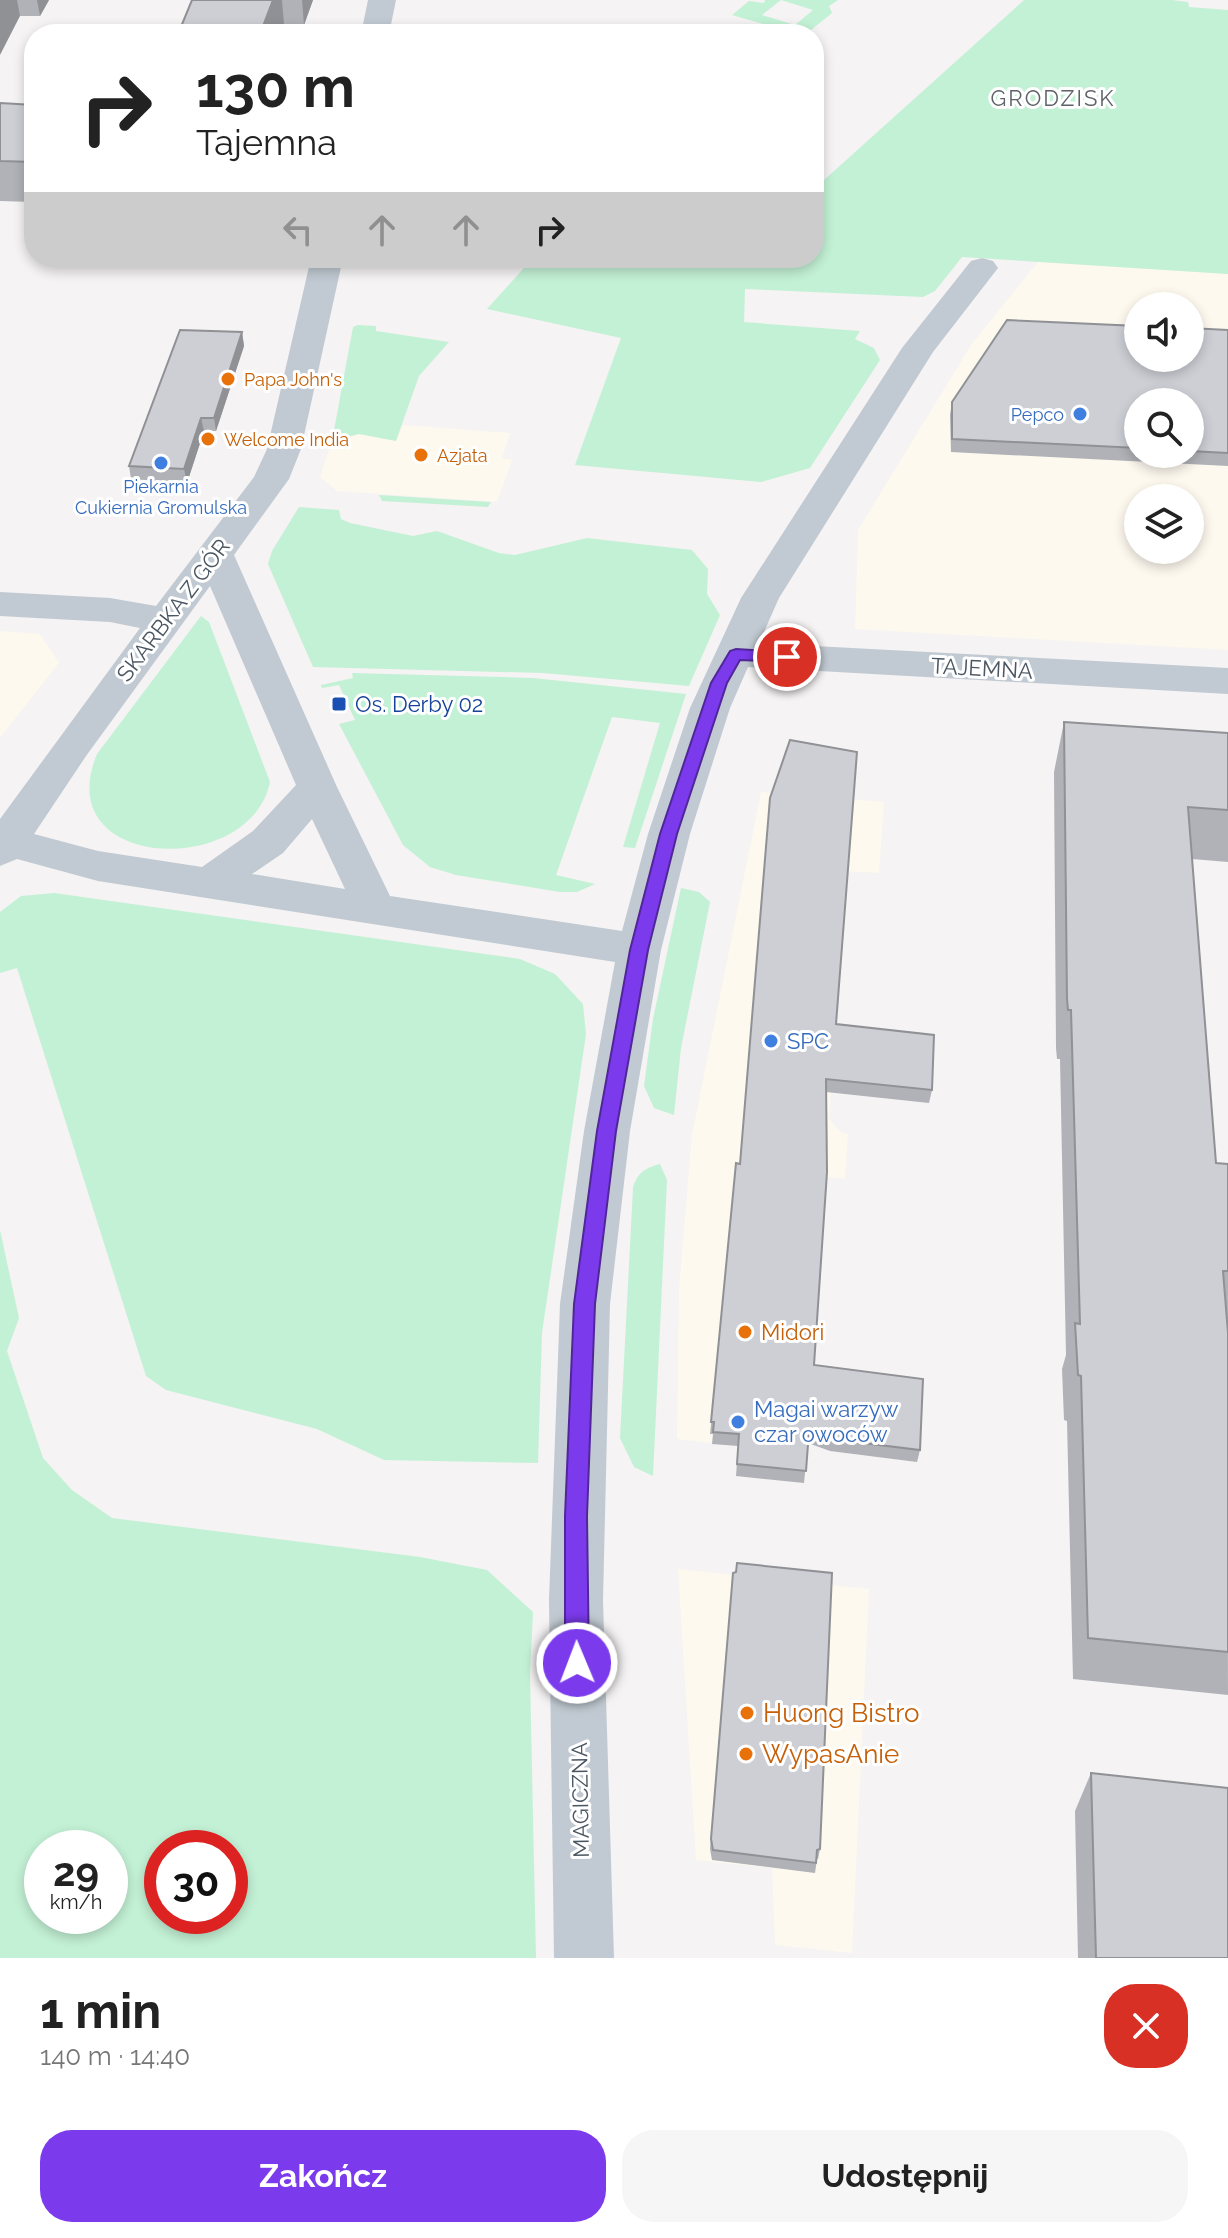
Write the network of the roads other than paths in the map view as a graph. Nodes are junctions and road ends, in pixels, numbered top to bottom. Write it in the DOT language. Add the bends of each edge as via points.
graph roads {
  1 [pos="382,0"];
  2 [pos="377,24"];
  3 [pos="325,268"];
  4 [pos="982,268"];
  5 [pos="215,554"];
  6 [pos="0,604"];
  7 [pos="164,620"];
  8 [pos="736,654"];
  9 [pos="1228,681"];
  10 [pos="317,787"];
  11 [pos="3,846"];
  12 [pos="208,884"];
  13 [pos="376,910"];
  14 [pos="639,950"];
  15 [pos="584,1958"];
  1 -- 2 [label="street"];
  3 -- 5 [label="street, SKARBKA Z GÓR" via="279,462"];
  4 -- 8 [label="street, MAGICZNA" via="919,348 832,482 760,598"];
  5 -- 7 [label="street, SKARBKA Z GÓR"];
  5 -- 10 [label="street"];
  6 -- 7 [label="street" via="110,610"];
  7 -- 11 [label="street, SKARBKA Z GÓR"];
  8 -- 9 [label="street, TAJEMNA"];
  8 -- 14 [label="street, MAGICZNA" via="719,683 691,763"];
  10 -- 12 [label="street" via="268,842"];
  10 -- 13 [label="street"];
  11 -- 12 [label="street"];
  12 -- 13 [label="street"];
  13 -- 14 [label="street"];
  14 -- 15 [label="street, MAGICZNA" via="607,1131 585,1304 576,1586"];
}
